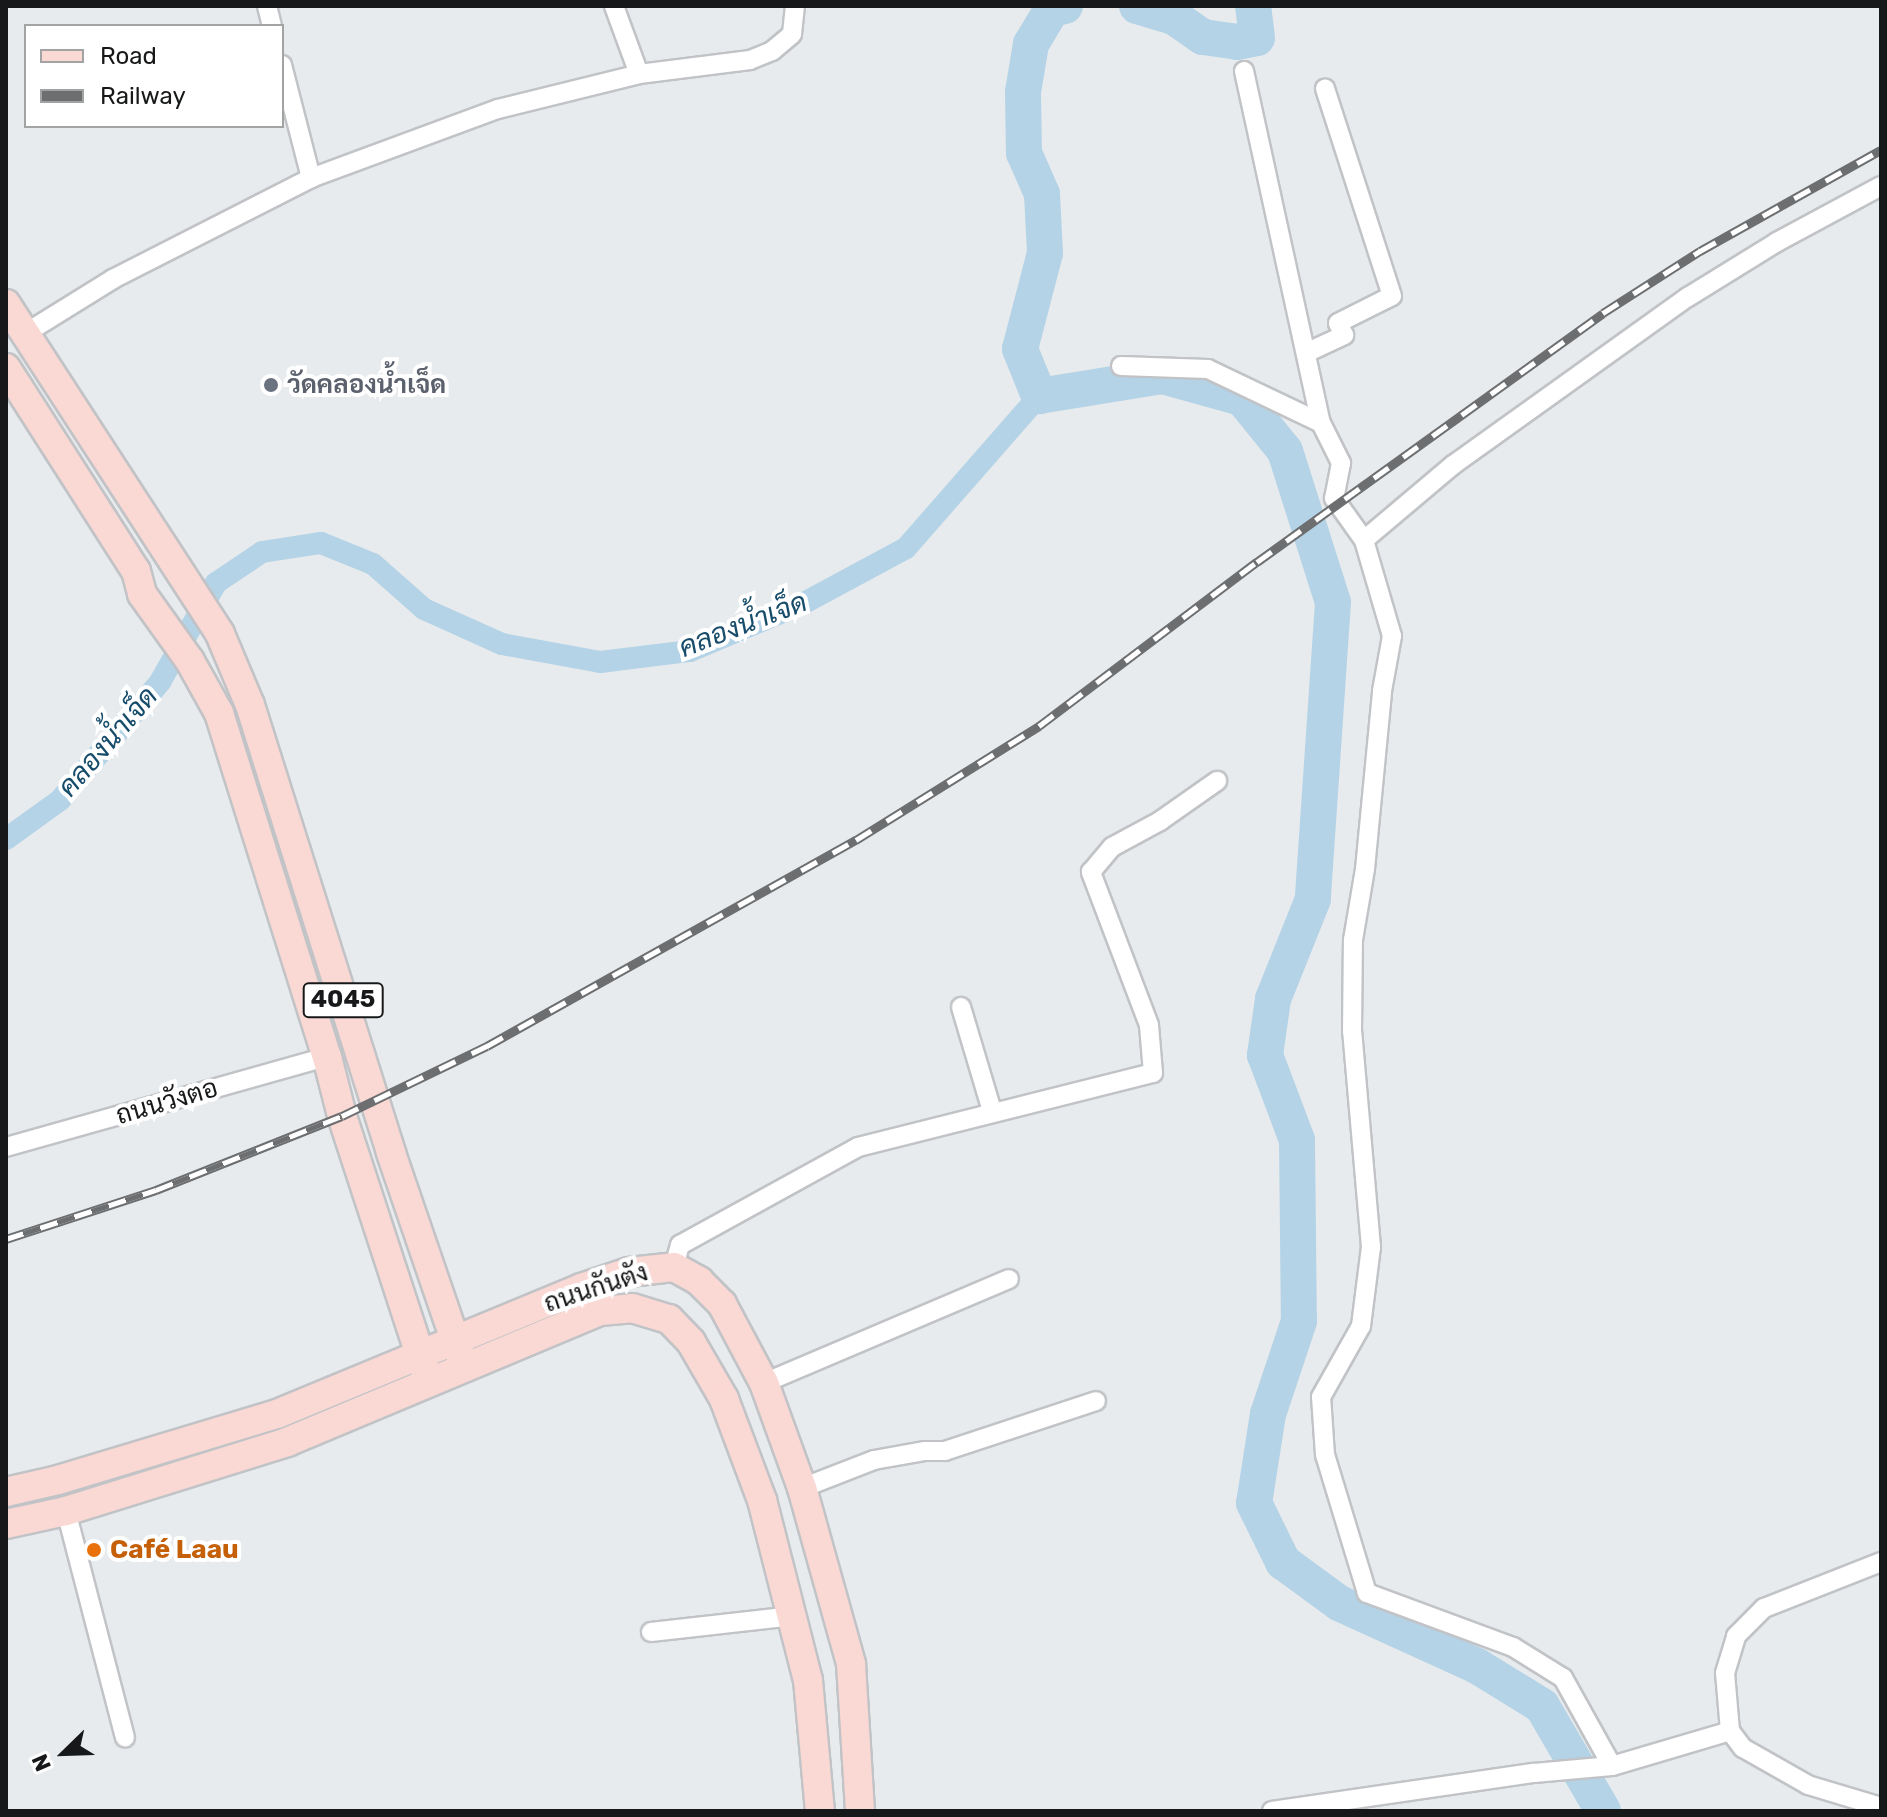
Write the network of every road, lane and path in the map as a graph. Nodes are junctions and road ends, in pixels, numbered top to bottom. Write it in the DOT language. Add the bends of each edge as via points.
graph roads {
  1 [pos="614,6"];
  2 [pos="795,6"];
  3 [pos="1244,71"];
  4 [pos="284,73"];
  5 [pos="639,74"];
  6 [pos="1325,89"];
  7 [pos="311,178"];
  8 [pos="1881,186"];
  9 [pos="6,304"];
  10 [pos="26,333"];
  11 [pos="1308,352"];
  12 [pos="1121,366"];
  13 [pos="10,383"];
  14 [pos="1321,423"];
  15 [pos="1364,540"];
  16 [pos="1217,781"];
  17 [pos="961,1007"];
  18 [pos="327,1057"];
  19 [pos="992,1111"];
  20 [pos="6,1147"];
  21 [pos="674,1267"];
  22 [pos="1009,1279"];
  23 [pos="454,1340"];
  24 [pos="418,1355"];
  25 [pos="465,1367"];
  26 [pos="429,1381"];
  27 [pos="764,1383"];
  28 [pos="1096,1401"];
  29 [pos="101,1467"];
  30 [pos="802,1488"];
  31 [pos="6,1492"];
  32 [pos="109,1497"];
  33 [pos="762,1500"];
  34 [pos="66,1511"];
  35 [pos="6,1524"];
  36 [pos="1881,1562"];
  37 [pos="793,1616"];
  38 [pos="651,1632"];
  39 [pos="1730,1731"];
  40 [pos="125,1737"];
  41 [pos="1612,1766"];
  42 [pos="1881,1807"];
  43 [pos="1300,1809"];
  44 [pos="820,1811"];
  45 [pos="860,1811"];
  46 [pos="1272,1811"];
  1 -- 5 [label="street"];
  2 -- 5 [label="street" via="792,34 772,51 750,60"];
  3 -- 11 [label="street"];
  4 -- 7 [label="street"];
  5 -- 7 [label="street" via="498,109"];
  6 -- 11 [label="street" via="1392,296 1338,323 1344,335"];
  7 -- 10 [label="street" via="113,279"];
  8 -- 15 [label="street" via="1688,297 1465,456"];
  9 -- 10 [label="main road, 4045"];
  10 -- 23 [label="main road, 4045" via="220,634 254,718"];
  11 -- 14 [label="street"];
  12 -- 14 [label="street" via="1208,369"];
  13 -- 18 [label="main road, 4045" via="136,571 142,594 219,713"];
  14 -- 15 [label="street" via="1341,463 1334,498"];
  15 -- 41 [label="street" via="1392,636 1353,940 1352,1031 1371,1247 1361,1326 1321,1397 1325,1455 1367,1593 1513,1647 1563,1678"];
  16 -- 19 [label="street" via="1112,847 1091,872 1149,1025 1153,1073"];
  17 -- 19 [label="street"];
  18 -- 20 [label="street, ถนนวังตอ"];
  18 -- 24 [label="main road, 4045"];
  19 -- 21 [label="street" via="858,1147 680,1245"];
  21 -- 23 [label="main road, ถนนกันตัง" via="617,1276"];
  21 -- 27 [label="main road, ถนนกันตัง" via="699,1281 722,1304"];
  22 -- 27 [label="street"];
  23 -- 24 [label="main road, ถนนกันตัง"];
  23 -- 25 [label="main road, 4045"];
  24 -- 26 [label="main road, 4045"];
  24 -- 29 [label="main road, ถนนกันตัง" via="277,1414"];
  25 -- 26 [label="main road, ถนนกันตัง"];
  25 -- 33 [label="main road, ถนนกันตัง" via="600,1311 632,1308 669,1319 691,1342 724,1399"];
  26 -- 32 [label="main road, ถนนกันตัง" via="287,1442"];
  27 -- 30 [label="main road, ถนนกันตัง"];
  28 -- 30 [label="street" via="945,1451 874,1460"];
  29 -- 31 [label="main road, ถนนกันตัง"];
  29 -- 32 [label="main road"];
  30 -- 33 [label="main road"];
  30 -- 45 [label="main road, ถนนกันตัง" via="851,1664"];
  32 -- 34 [label="main road, ถนนกันตัง"];
  33 -- 37 [label="main road, ถนนกันตัง"];
  34 -- 35 [label="main road, ถนนกันตัง"];
  34 -- 40 [label="street"];
  36 -- 39 [label="street" via="1764,1608 1736,1636 1725,1673"];
  37 -- 38 [label="street"];
  37 -- 44 [label="main road, ถนนกันตัง" via="808,1680"];
  39 -- 41 [label="street"];
  39 -- 42 [label="street" via="1743,1748 1808,1785"];
  41 -- 43 [label="street"];
  43 -- 46 [label="street"];
}
